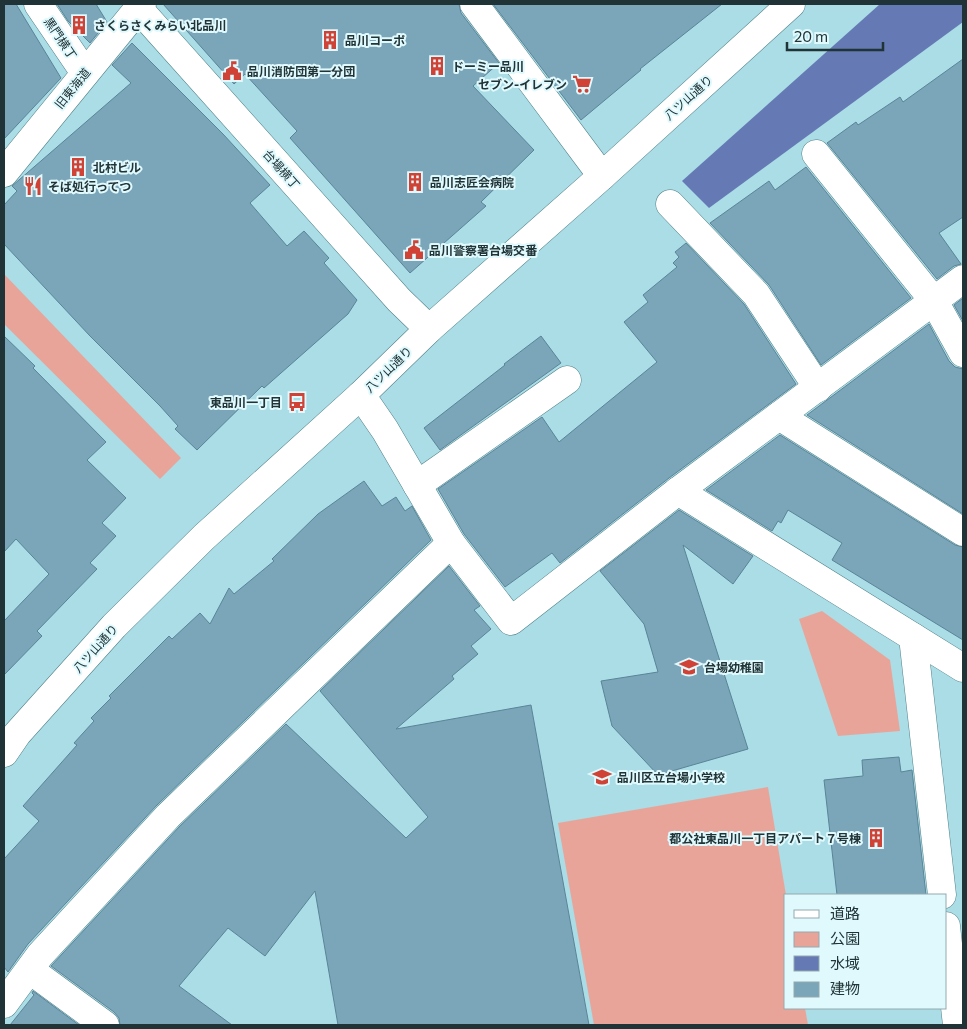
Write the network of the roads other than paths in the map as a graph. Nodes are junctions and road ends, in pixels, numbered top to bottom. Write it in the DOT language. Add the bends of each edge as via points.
graph roads {
  1 [pos="38,4"];
  2 [pos="474,4"];
  3 [pos="791,4"];
  4 [pos="140,6"];
  5 [pos="85,73"];
  6 [pos="816,154"];
  7 [pos="4,173"];
  8 [pos="602,176"];
  9 [pos="670,204"];
  10 [pos="963,279"];
  11 [pos="934,301"];
  12 [pos="429,329"];
  13 [pos="963,354"];
  14 [pos="567,380"];
  15 [pos="818,388"];
  16 [pos="361,395"];
  17 [pos="780,416"];
  18 [pos="417,485"];
  19 [pos="678,491"];
  20 [pos="963,532"];
  21 [pos="451,543"];
  22 [pos="913,637"];
  23 [pos="963,668"];
  24 [pos="8,736"];
  25 [pos="942,894"];
  26 [pos="947,935"];
  27 [pos="30,970"];
  28 [pos="4,1004"];
  29 [pos="105,1025"];
  30 [pos="957,1025"];
  1 -- 5 [label="street, 黒門横丁"];
  2 -- 8 [label="street"];
  3 -- 8 [label="street, 八ツ山通り"];
  4 -- 5 [label="street, 旧東海道"];
  4 -- 12 [label="street, 台場横丁" via="399,300"];
  5 -- 7 [label="street, 旧東海道"];
  6 -- 11 [label="street"];
  8 -- 12 [label="street, 八ツ山通り"];
  9 -- 15 [label="street" via="756,294"];
  10 -- 11 [label="street"];
  11 -- 13 [label="street"];
  11 -- 15 [label="street"];
  12 -- 16 [label="street, 八ツ山通り"];
  14 -- 18 [label="street"];
  15 -- 17 [label="street"];
  16 -- 18 [label="street"];
  16 -- 24 [label="street, 八ツ山通り" via="190,551"];
  17 -- 19 [label="street"];
  17 -- 20 [label="street"];
  18 -- 21 [label="street"];
  19 -- 21 [label="street" via="511,621"];
  19 -- 22 [label="street"];
  21 -- 27 [label="street" via="168,816 40,955"];
  22 -- 23 [label="street"];
  22 -- 25 [label="street"];
  26 -- 30 [label="street"];
  27 -- 28 [label="street"];
  27 -- 29 [label="street"];
}
